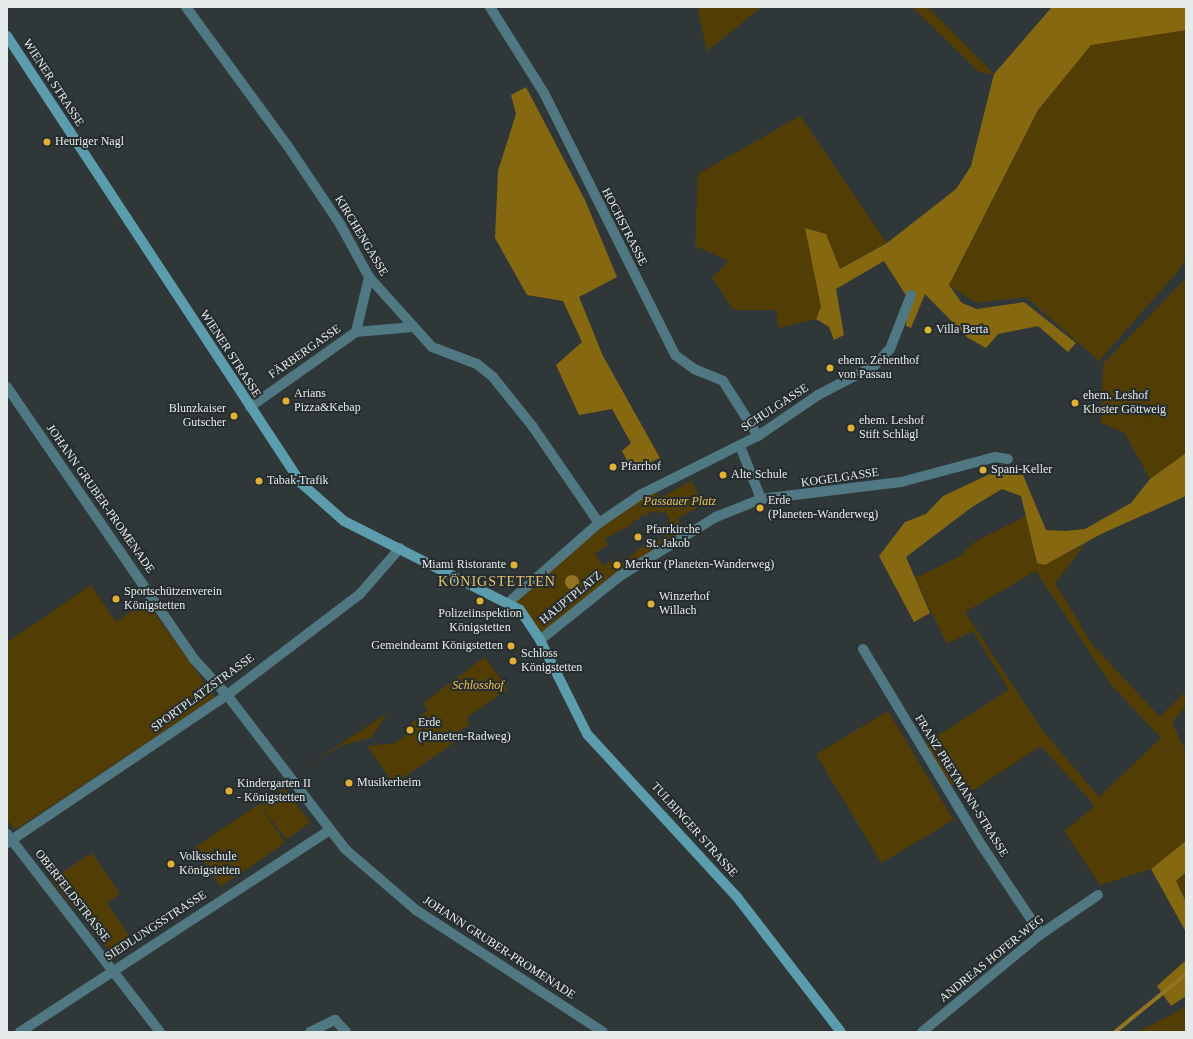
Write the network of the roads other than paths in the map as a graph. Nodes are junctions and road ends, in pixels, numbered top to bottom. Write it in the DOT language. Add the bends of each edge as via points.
graph roads {
  1 [pos="186,7"];
  2 [pos="490,7"];
  3 [pos="7,36"];
  4 [pos="369,277"];
  5 [pos="911,295"];
  6 [pos="413,327"];
  7 [pos="356,332"];
  8 [pos="7,387"];
  9 [pos="250,407"];
  10 [pos="758,436"];
  11 [pos="740,446"];
  12 [pos="1008,459"];
  13 [pos="761,499"];
  14 [pos="600,523"];
  15 [pos="400,548"];
  16 [pos="620,576"];
  17 [pos="509,602"];
  18 [pos="540,640"];
  19 [pos="863,649"];
  20 [pos="226,695"];
  21 [pos="328,831"];
  22 [pos="8,839"];
  23 [pos="1098,895"];
  24 [pos="1041,934"];
  25 [pos="113,969"];
  26 [pos="20,1032"];
  27 [pos="160,1032"];
  28 [pos="310,1032"];
  29 [pos="346,1032"];
  30 [pos="603,1032"];
  31 [pos="841,1032"];
  32 [pos="922,1032"];
  1 -- 4 [label="street, KIRCHENGASSE" via="292,152 340,224"];
  2 -- 10 [label="street, HOCHSTRASSE" via="544,93 675,355 694,369 723,381"];
  3 -- 9 [label="main road, WIENER STRASSE"];
  4 -- 6 [label="street, KIRCHENGASSE"];
  4 -- 7 [label="street, FÄRBERGASSE"];
  5 -- 10 [label="street, SCHULGASSE" via="890,349 874,366 818,395"];
  6 -- 7 [label="street, FÄRBERGASSE"];
  6 -- 14 [label="street, KIRCHENGASSE" via="432,347 477,364 493,377 533,427"];
  7 -- 9 [label="street, FÄRBERGASSE"];
  8 -- 20 [label="street, JOHANN GRUBER-PROMENADE" via="193,658"];
  9 -- 15 [label="main road, WIENER STRASSE" via="315,498 344,521"];
  10 -- 11 [label="street, SCHULGASSE"];
  11 -- 13 [label="street"];
  11 -- 14 [label="street, SCHULGASSE" via="640,495"];
  12 -- 13 [label="street, KOGELGASSE" via="995,457 901,482"];
  13 -- 16 [label="street, KOGELGASSE" via="696,527"];
  14 -- 17 [label="street"];
  15 -- 17 [label="main road, WIENER STRASSE"];
  15 -- 20 [label="street, SPORTPLATZSTRASSE" via="360,594"];
  16 -- 18 [label="street, HAUPTPLATZ"];
  17 -- 18 [label="main road, HAUPTPLATZ" via="520,610"];
  18 -- 31 [label="main road, TULBINGER STRASSE" via="587,734 737,897"];
  19 -- 24 [label="street, FRANZ PREYMANN-STRASSE" via="982,846"];
  20 -- 21 [label="street, JOHANN GRUBER-PROMENADE"];
  20 -- 22 [label="street, SPORTPLATZSTRASSE"];
  21 -- 25 [label="street, SIEDLUNGSSTRASSE"];
  21 -- 30 [label="street, JOHANN GRUBER-PROMENADE" via="363,866 416,910"];
  22 -- 25 [label="street, OBERFELDSTRASSE"];
  23 -- 24 [label="street, ANDREAS HOFER-WEG"];
  24 -- 32 [label="street, ANDREAS HOFER-WEG"];
  25 -- 26 [label="street, SIEDLUNGSSTRASSE"];
  25 -- 27 [label="street, OBERFELDSTRASSE"];
  28 -- 29 [label="street" via="335,1020"];
}
